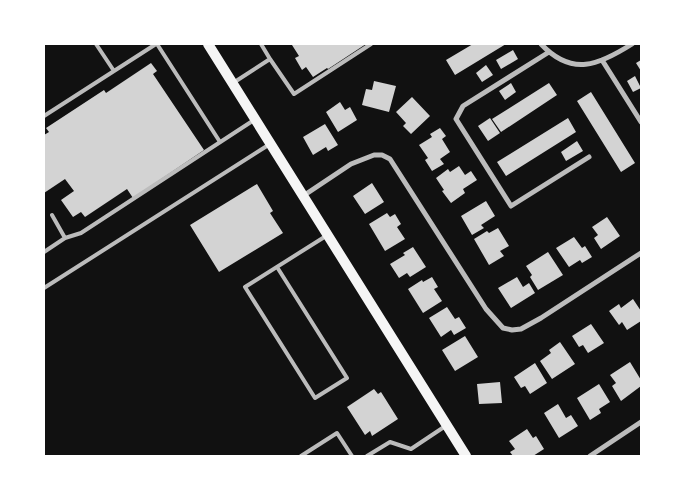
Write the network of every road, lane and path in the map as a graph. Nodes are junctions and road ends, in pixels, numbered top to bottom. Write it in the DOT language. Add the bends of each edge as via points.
graph roads {
  1 [pos="96,44"];
  2 [pos="156,44"];
  3 [pos="208,44"];
  4 [pos="261,44"];
  5 [pos="371,44"];
  6 [pos="542,44"];
  7 [pos="632,44"];
  8 [pos="549,52"];
  9 [pos="270,59"];
  10 [pos="602,60"];
  11 [pos="114,71"];
  12 [pos="233,83"];
  13 [pos="44,116"];
  14 [pos="256,119"];
  15 [pos="641,122"];
  16 [pos="220,142"];
  17 [pos="271,144"];
  18 [pos="589,157"];
  19 [pos="303,196"];
  20 [pos="52,215"];
  21 [pos="328,235"];
  22 [pos="65,238"];
  23 [pos="44,252"];
  24 [pos="641,253"];
  25 [pos="277,267"];
  26 [pos="44,288"];
  27 [pos="641,422"];
  28 [pos="447,425"];
  29 [pos="411,449"];
  30 [pos="301,456"];
  31 [pos="352,456"];
  32 [pos="367,456"];
  33 [pos="409,456"];
  34 [pos="466,456"];
  35 [pos="590,456"];
  1 -- 11 [label="lane"];
  2 -- 11 [label="lane"];
  2 -- 16 [label="lane"];
  3 -- 12 [label="main road"];
  4 -- 9 [label="lane"];
  5 -- 9 [label="lane" via="294,94"];
  6 -- 8 [label="street"];
  7 -- 10 [label="street"];
  8 -- 10 [label="street" via="568,63 585,65"];
  8 -- 18 [label="street" via="463,106 456,119 510,206"];
  9 -- 12 [label="lane"];
  10 -- 15 [label="street"];
  11 -- 13 [label="lane"];
  12 -- 14 [label="main road"];
  14 -- 16 [label="lane"];
  14 -- 17 [label="main road"];
  16 -- 22 [label="lane" via="81,233"];
  17 -- 19 [label="main road"];
  17 -- 26 [label="lane"];
  19 -- 21 [label="main road"];
  19 -- 24 [label="street" via="352,164 374,155 390,159 486,309 503,328 512,330 521,329 541,318"];
  20 -- 22 [label="lane"];
  21 -- 25 [label="lane"];
  21 -- 28 [label="main road"];
  22 -- 23 [label="lane"];
  25 -- 25 [label="lane" via="245,287 315,398 347,378"];
  27 -- 35 [label="street"];
  28 -- 29 [label="lane"];
  28 -- 34 [label="main road"];
  29 -- 32 [label="lane" via="390,442"];
  29 -- 33 [label="lane"];
  30 -- 31 [label="lane" via="337,433"];
}
